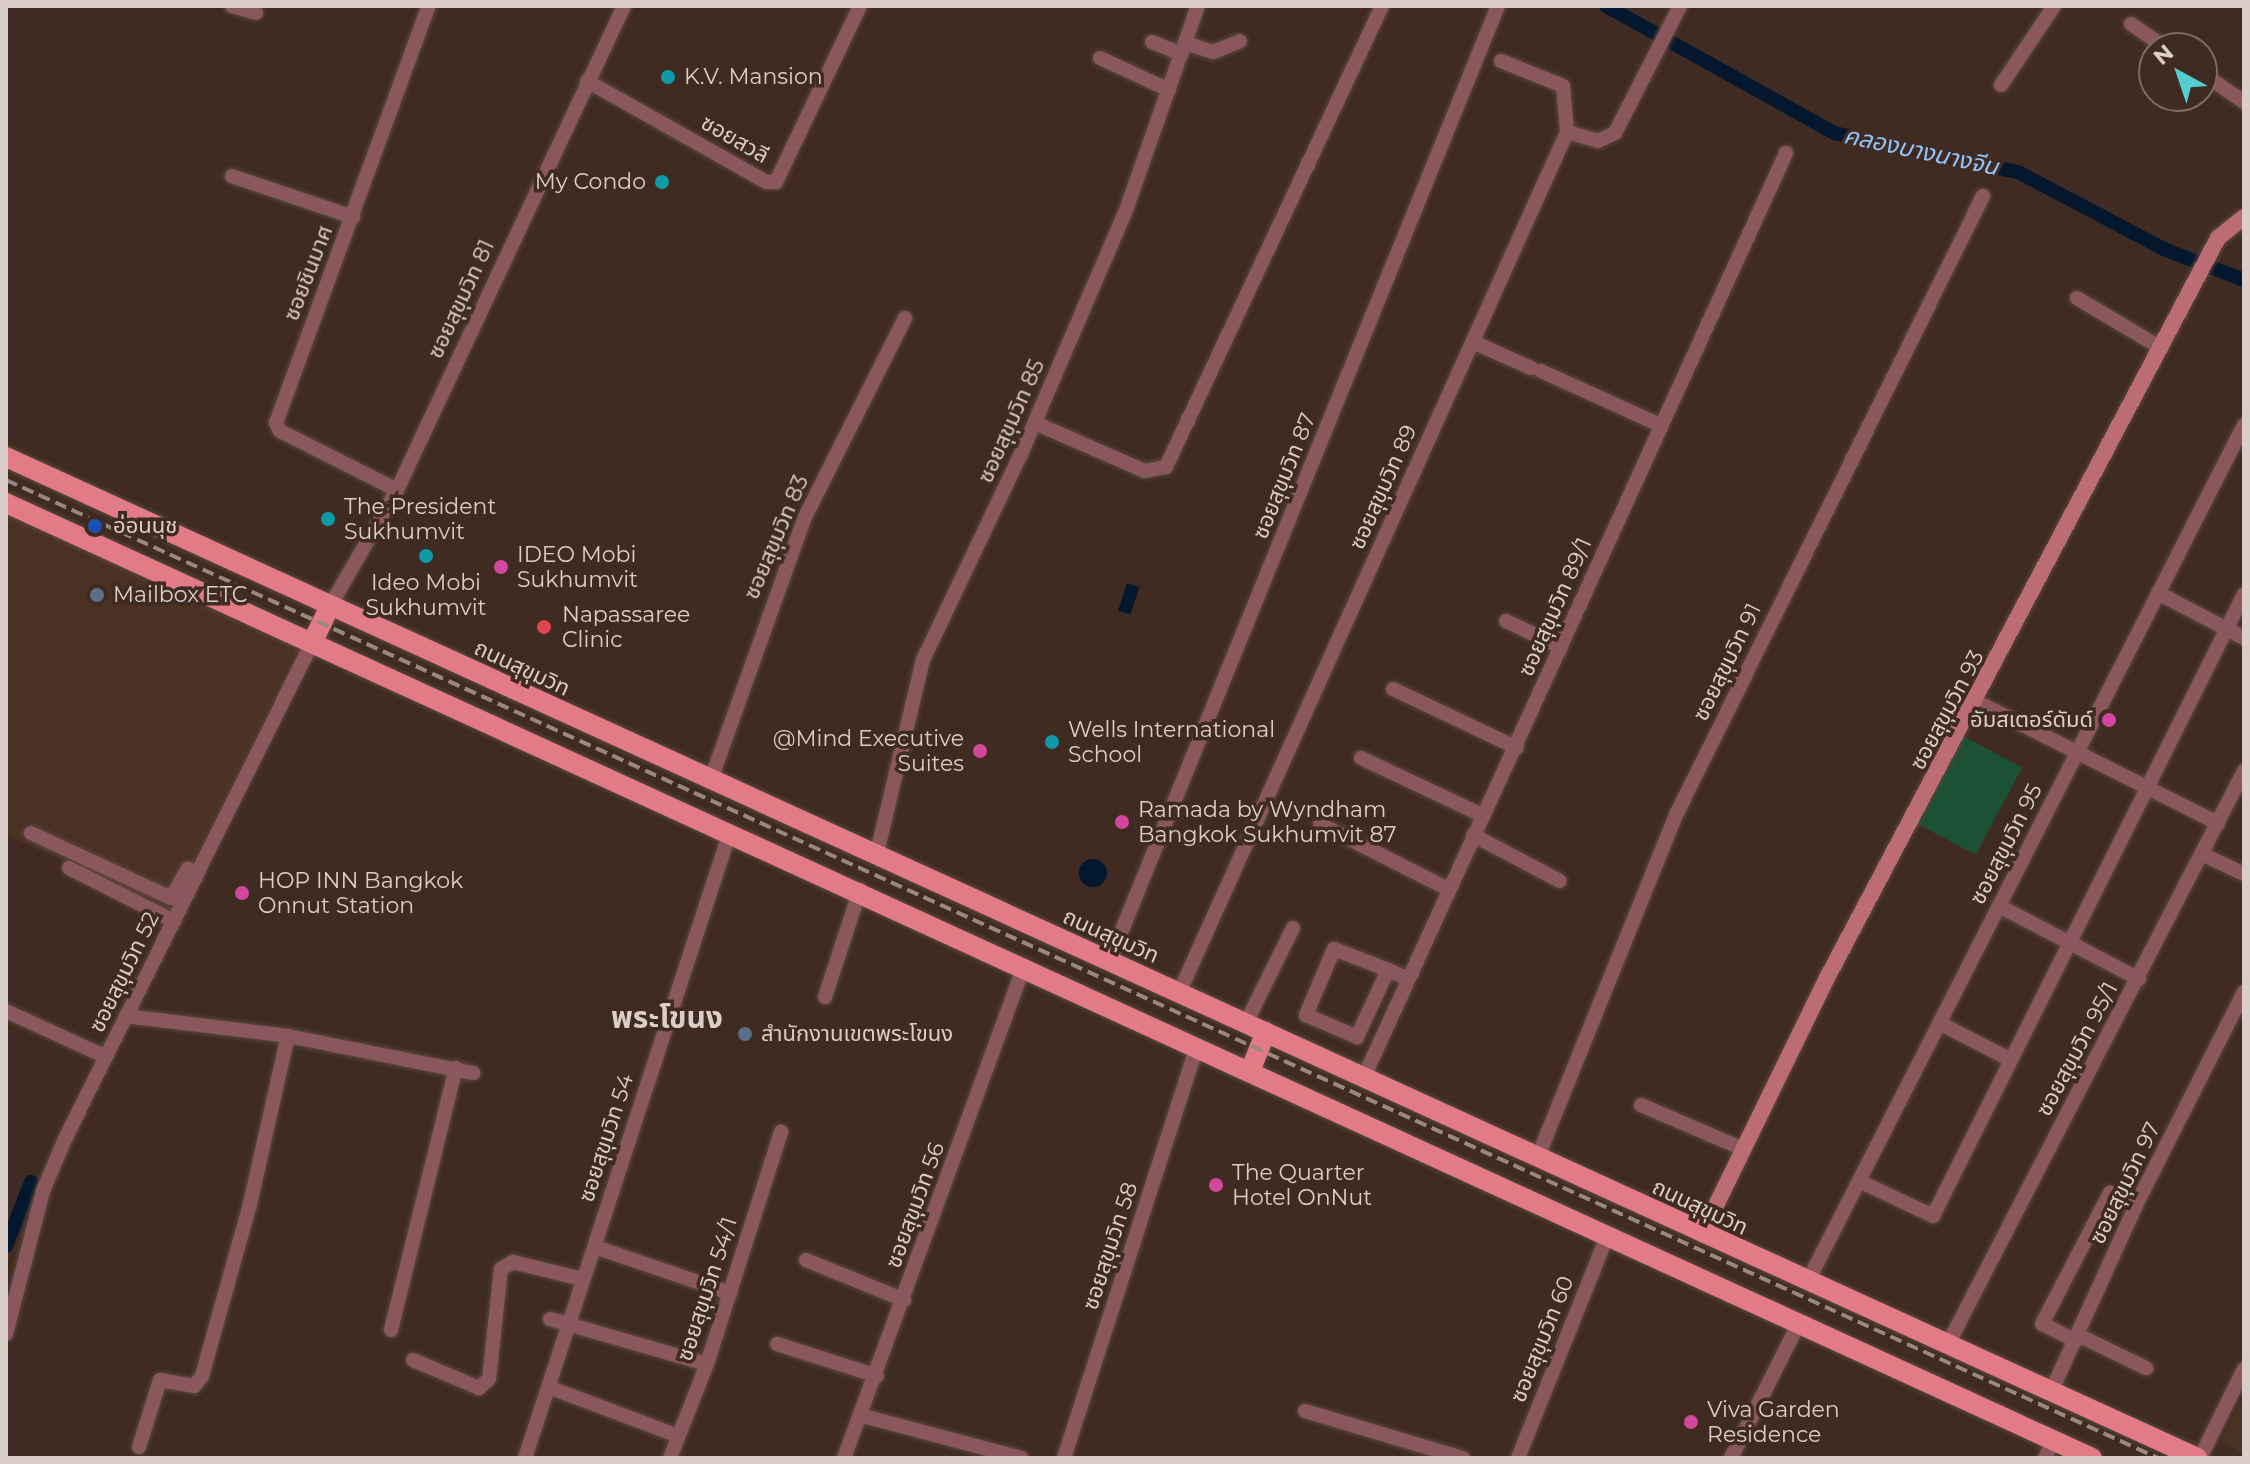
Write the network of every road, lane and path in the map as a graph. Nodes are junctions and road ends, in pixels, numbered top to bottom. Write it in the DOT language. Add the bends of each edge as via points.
graph roads {
  1 [pos="232,6"];
  2 [pos="427,6"];
  3 [pos="624,6"];
  4 [pos="860,6"];
  5 [pos="1198,6"];
  6 [pos="1382,6"];
  7 [pos="1498,6"];
  8 [pos="1680,6"];
  9 [pos="2054,6"];
  10 [pos="256,13"];
  11 [pos="2131,24"];
  12 [pos="2143,32"];
  13 [pos="1240,41"];
  14 [pos="1152,42"];
  15 [pos="1184,48"];
  16 [pos="1100,58"];
  17 [pos="1501,61"];
  18 [pos="587,81"];
  19 [pos="2218,84"];
  20 [pos="2001,85"];
  21 [pos="1169,90"];
  22 [pos="2244,102"];
  23 [pos="1567,132"];
  24 [pos="1786,153"];
  25 [pos="232,176"];
  26 [pos="1983,196"];
  27 [pos="353,217"];
  28 [pos="2242,221"];
  29 [pos="2077,298"];
  30 [pos="905,318"];
  31 [pos="1473,342"];
  32 [pos="2161,348"];
  33 [pos="1035,423"];
  34 [pos="1660,425"];
  35 [pos="2244,425"];
  36 [pos="6,457"];
  37 [pos="397,490"];
  38 [pos="6,503"];
  39 [pos="2158,593"];
  40 [pos="2244,594"];
  41 [pos="330,606"];
  42 [pos="1506,621"];
  43 [pos="2225,629"];
  44 [pos="2244,638"];
  45 [pos="313,641"];
  46 [pos="1561,647"];
  47 [pos="1393,689"];
  48 [pos="1977,702"];
  49 [pos="1517,748"];
  50 [pos="2077,752"];
  51 [pos="1361,758"];
  52 [pos="2244,771"];
  53 [pos="710,782"];
  54 [pos="2145,787"];
  55 [pos="1482,815"];
  56 [pos="2218,823"];
  57 [pos="1320,824"];
  58 [pos="730,832"];
  59 [pos="31,833"];
  60 [pos="1473,835"];
  61 [pos="2204,855"];
  62 [pos="876,857"];
  63 [pos="69,868"];
  64 [pos="188,869"];
  65 [pos="2244,874"];
  66 [pos="1560,881"];
  67 [pos="1448,889"];
  68 [pos="860,890"];
  69 [pos="1999,906"];
  70 [pos="174,921"];
  71 [pos="1293,928"];
  72 [pos="2068,944"];
  73 [pos="1109,962"];
  74 [pos="1024,966"];
  75 [pos="1388,970"];
  76 [pos="1408,979"];
  77 [pos="2139,979"];
  78 [pos="2244,992"];
  79 [pos="1179,993"];
  80 [pos="825,997"];
  81 [pos="6,1011"];
  82 [pos="126,1016"];
  83 [pos="1246,1023"];
  84 [pos="1939,1023"];
  85 [pos="1266,1032"];
  86 [pos="288,1036"];
  87 [pos="1197,1047"];
  88 [pos="106,1057"];
  89 [pos="2009,1059"];
  90 [pos="456,1068"];
  91 [pos="1250,1071"];
  92 [pos="473,1073"];
  93 [pos="1364,1077"];
  94 [pos="1641,1105"];
  95 [pos="781,1132"];
  96 [pos="1741,1148"];
  97 [pos="1537,1159"];
  98 [pos="1859,1181"];
  99 [pos="2136,1205"];
  100 [pos="1702,1234"];
  101 [pos="1607,1237"];
  102 [pos="595,1247"];
  103 [pos="806,1260"];
  104 [pos="582,1279"];
  105 [pos="1807,1283"];
  106 [pos="730,1293"];
  107 [pos="904,1300"];
  108 [pos="550,1319"];
  109 [pos="571,1322"];
  110 [pos="1798,1325"];
  111 [pos="391,1330"];
  112 [pos="6,1334"];
  113 [pos="2077,1338"];
  114 [pos="777,1344"];
  115 [pos="1947,1346"];
  116 [pos="413,1360"];
  117 [pos="707,1364"];
  118 [pos="2146,1368"];
  119 [pos="2244,1369"];
  120 [pos="877,1376"];
  121 [pos="551,1388"];
  122 [pos="2050,1394"];
  123 [pos="1305,1411"];
  124 [pos="863,1416"];
  125 [pos="678,1436"];
  126 [pos="139,1447"];
  127 [pos="2049,1450"];
  128 [pos="525,1458"];
  129 [pos="670,1458"];
  130 [pos="844,1458"];
  131 [pos="1022,1458"];
  132 [pos="1064,1458"];
  133 [pos="1463,1458"];
  134 [pos="1518,1458"];
  135 [pos="1731,1458"];
  136 [pos="2092,1458"];
  137 [pos="2198,1458"];
  1 -- 10 [label="street"];
  2 -- 27 [label="street, ซอยชินมาศ"];
  3 -- 18 [label="street, ซอยสุขุมวิท 81"];
  4 -- 18 [label="street, ซอยสวลี" via="776,182 766,182"];
  5 -- 15 [label="street, ซอยสุขุมวิท 85"];
  6 -- 33 [label="street" via="1166,467 1157,473 1145,471"];
  7 -- 73 [label="street, ซอยสุขุมวิท 87"];
  8 -- 23 [label="street" via="1615,133 1598,141"];
  9 -- 20 [label="street"];
  11 -- 12 [label="street"];
  13 -- 15 [label="street" via="1213,52"];
  14 -- 15 [label="street"];
  15 -- 21 [label="street, ซอยสุขุมวิท 85"];
  16 -- 21 [label="street"];
  17 -- 23 [label="street" via="1563,86"];
  18 -- 37 [label="street, ซอยสุขุมวิท 81"];
  19 -- 22 [label="street"];
  21 -- 33 [label="street, ซอยสุขุมวิท 85" via="1125,213"];
  23 -- 31 [label="street, ซอยสุขุมวิท 89"];
  24 -- 34 [label="street, ซอยสุขุมวิท 89/1"];
  25 -- 27 [label="street"];
  26 -- 97 [label="street, ซอยสุขุมวิท 91" via="1677,813"];
  27 -- 37 [label="street, ซอยชินมาศ" via="276,423 280,431"];
  28 -- 32 [label="street, ซอยสุขุมวิท 93" via="2218,238"];
  29 -- 32 [label="street"];
  30 -- 53 [label="street, ซอยสุขุมวิท 83" via="804,519"];
  31 -- 34 [label="street"];
  31 -- 79 [label="street, ซอยสุขุมวิท 89"];
  32 -- 48 [label="street, ซอยสุขุมวิท 93"];
  33 -- 62 [label="street, ซอยสุขุมวิท 85" via="923,660"];
  34 -- 46 [label="street, ซอยสุขุมวิท 89/1"];
  35 -- 39 [label="street, ซอยสุขุมวิท 95"];
  36 -- 41 [label="main road, ถนนสุขุมวิท"];
  37 -- 41 [label="street, ซอยสุขุมวิท 81"];
  38 -- 45 [label="main road"];
  39 -- 43 [label="street"];
  39 -- 50 [label="street, ซอยสุขุมวิท 95"];
  40 -- 43 [label="street"];
  41 -- 45 [label="main road"];
  41 -- 53 [label="main road, ถนนสุขุมวิท"];
  42 -- 46 [label="street"];
  43 -- 44 [label="street"];
  43 -- 54 [label="street"];
  45 -- 58 [label="main road"];
  45 -- 70 [label="street, ซอยสุขุมวิท 52"];
  46 -- 49 [label="street, ซอยสุขุมวิท 89/1"];
  47 -- 49 [label="street"];
  48 -- 50 [label="street"];
  48 -- 96 [label="street, ซอยสุขุมวิท 93"];
  49 -- 55 [label="street, ซอยสุขุมวิท 89/1"];
  50 -- 54 [label="street"];
  50 -- 69 [label="street, ซอยสุขุมวิท 95"];
  51 -- 55 [label="street"];
  52 -- 56 [label="street, ซอยสุขุมวิท 95/1"];
  53 -- 62 [label="main road, ถนนสุขุมวิท"];
  54 -- 56 [label="street"];
  54 -- 72 [label="street"];
  55 -- 60 [label="street, ซอยสุขุมวิท 89/1"];
  56 -- 61 [label="street, ซอยสุขุมวิท 95/1"];
  57 -- 67 [label="street"];
  58 -- 68 [label="main road"];
  58 -- 102 [label="street, ซอยสุขุมวิท 54"];
  59 -- 64 [label="street" via="171,898"];
  60 -- 66 [label="street"];
  60 -- 67 [label="street, ซอยสุขุมวิท 89/1"];
  61 -- 65 [label="street"];
  61 -- 77 [label="street, ซอยสุขุมวิท 95/1"];
  62 -- 73 [label="main road, ถนนสุขุมวิท"];
  63 -- 70 [label="street"];
  67 -- 76 [label="street, ซอยสุขุมวิท 89/1"];
  68 -- 74 [label="main road"];
  68 -- 80 [label="street"];
  69 -- 72 [label="street"];
  69 -- 84 [label="street, ซอยสุขุมวิท 95"];
  70 -- 82 [label="street, ซอยสุขุมวิท 52"];
  71 -- 83 [label="street"];
  72 -- 77 [label="street"];
  72 -- 89 [label="street"];
  73 -- 79 [label="main road, ถนนสุขุมวิท"];
  74 -- 87 [label="main road"];
  74 -- 107 [label="street, ซอยสุขุมวิท 56"];
  75 -- 75 [label="street" via="1338,947 1306,1015 1357,1037"];
  75 -- 76 [label="street"];
  76 -- 93 [label="street, ซอยสุขุมวิท 89/1"];
  77 -- 115 [label="street, ซอยสุขุมวิท 95/1"];
  78 -- 99 [label="street, ซอยสุขุมวิท 97"];
  79 -- 83 [label="main road, ถนนสุขุมวิท"];
  81 -- 88 [label="street"];
  82 -- 86 [label="street"];
  82 -- 88 [label="street, ซอยสุขุมวิท 52"];
  83 -- 85 [label="main road, ถนนสุขุมวิท"];
  84 -- 89 [label="street"];
  84 -- 98 [label="street, ซอยสุขุมวิท 95"];
  85 -- 91 [label="main road"];
  85 -- 93 [label="main road, ถนนสุขุมวิท"];
  86 -- 90 [label="street"];
  86 -- 126 [label="street" via="250,1204 202,1376 194,1386 160,1380"];
  87 -- 91 [label="main road"];
  87 -- 132 [label="street, ซอยสุขุมวิท 58"];
  88 -- 112 [label="street, ซอยสุขุมวิท 52" via="43,1191"];
  89 -- 98 [label="street" via="1933,1216"];
  90 -- 92 [label="street"];
  90 -- 111 [label="street"];
  91 -- 101 [label="main road"];
  93 -- 97 [label="main road, ถนนสุขุมวิท"];
  94 -- 96 [label="street"];
  95 -- 106 [label="street, ซอยสุขุมวิท 54/1"];
  96 -- 100 [label="street, ซอยสุขุมวิท 93"];
  97 -- 100 [label="main road, ถนนสุขุมวิท"];
  98 -- 105 [label="street, ซอยสุขุมวิท 95"];
  99 -- 113 [label="street, ซอยสุขุมวิท 97"];
  99 -- 113 [label="street" via="2110,1193 2042,1324"];
  100 -- 105 [label="main road, ถนนสุขุมวิท"];
  101 -- 110 [label="main road"];
  101 -- 134 [label="street, ซอยสุขุมวิท 60"];
  102 -- 104 [label="street, ซอยสุขุมวิท 54"];
  102 -- 106 [label="street"];
  103 -- 107 [label="street"];
  104 -- 109 [label="street, ซอยสุขุมวิท 54"];
  104 -- 116 [label="street" via="513,1262 501,1269 485,1385 466,1385"];
  105 -- 115 [label="main road, ถนนสุขุมวิท"];
  106 -- 117 [label="street, ซอยสุขุมวิท 54/1"];
  107 -- 120 [label="street, ซอยสุขุมวิท 56"];
  108 -- 109 [label="street"];
  109 -- 117 [label="street"];
  109 -- 121 [label="street, ซอยสุขุมวิท 54"];
  110 -- 127 [label="main road"];
  110 -- 135 [label="street"];
  113 -- 118 [label="street"];
  113 -- 122 [label="street, ซอยสุขุมวิท 97"];
  114 -- 120 [label="street"];
  115 -- 122 [label="main road, ถนนสุขุมวิท"];
  117 -- 125 [label="street, ซอยสุขุมวิท 54/1"];
  119 -- 137 [label="street"];
  120 -- 124 [label="street, ซอยสุขุมวิท 56"];
  121 -- 125 [label="street"];
  121 -- 128 [label="street, ซอยสุขุมวิท 54"];
  122 -- 137 [label="main road, ถนนสุขุมวิท"];
  123 -- 133 [label="street"];
  124 -- 130 [label="street, ซอยสุขุมวิท 56"];
  124 -- 131 [label="street"];
  125 -- 129 [label="street, ซอยสุขุมวิท 54/1"];
  127 -- 136 [label="main road"];
}
